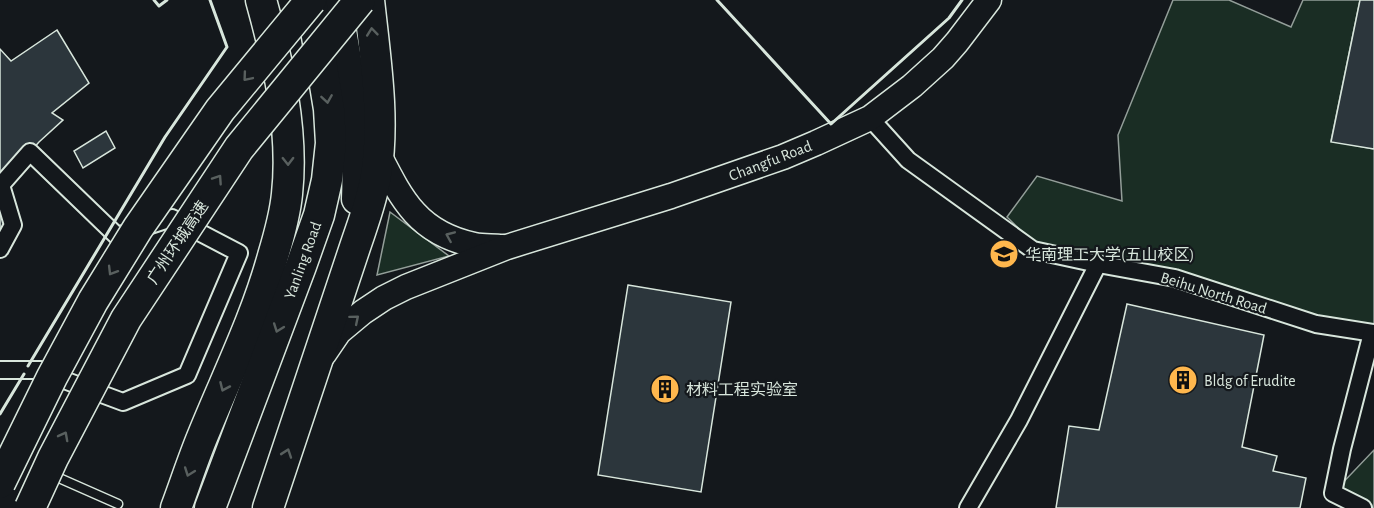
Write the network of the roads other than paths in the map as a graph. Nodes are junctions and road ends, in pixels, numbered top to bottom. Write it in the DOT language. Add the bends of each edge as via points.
graph roads {
  1 [pos="261,0"];
  2 [pos="311,0"];
  3 [pos="335,0"];
  4 [pos="360,0"];
  5 [pos="369,0"];
  6 [pos="990,0"];
  7 [pos="870,118"];
  8 [pos="378,153"];
  9 [pos="355,247"];
  10 [pos="507,247"];
  11 [pos="0,249"];
  12 [pos="1098,264"];
  13 [pos="1373,333"];
  14 [pos="317,363"];
  15 [pos="0,370"];
  16 [pos="36,468"];
  17 [pos="23,499"];
  18 [pos="1331,500"];
  19 [pos="118,504"];
  20 [pos="176,508"];
  21 [pos="210,508"];
  22 [pos="268,508"];
  23 [pos="968,508"];
  24 [pos="1363,508"];
  1 -- 20 [label="highway, one-way" via="287,134 288,183 282,227 254,313"];
  2 -- 17 [label="highway, 广州环城高速, one-way, bridge" via="220,110 93,301 51,377"];
  2 -- 21 [label="highway, Yanling Road, one-way" via="328,109 327,180 304,255"];
  3 -- 9 [label="highway" via="356,149"];
  17 -- 4 [label="highway, 广州环城高速, one-way, bridge" via="53,458 126,319 239,148"];
  8 -- 5 [label="highway, one-way" via="379,117"];
  6 -- 7 [label="street, Changfu Road" via="943,58"];
  7 -- 10 [label="street, Changfu Road" via="753,168"];
  7 -- 12 [label="street, Beihu North Road" via="908,160 1033,250"];
  8 -- 9 [label="highway" via="376,176"];
  10 -- 8 [label="street, Changfu Road, one-way" via="475,245 424,223 395,187"];
  9 -- 14 [label="highway"];
  14 -- 10 [label="street, Changfu Road, one-way" via="339,332 384,298"];
  11 -- 15 [label="street" via="13,225 1,185 30,152 117,236 172,218 239,253 188,375 123,402 40,370"];
  12 -- 13 [label="street, Beihu North Road" via="1175,278 1316,324"];
  12 -- 23 [label="street"];
  13 -- 18 [label="street, Beihu North Road"];
  22 -- 14 [label="highway, one-way"];
  16 -- 19 [label="lane"];
  18 -- 24 [label="street, Beihu North Road"];
}
